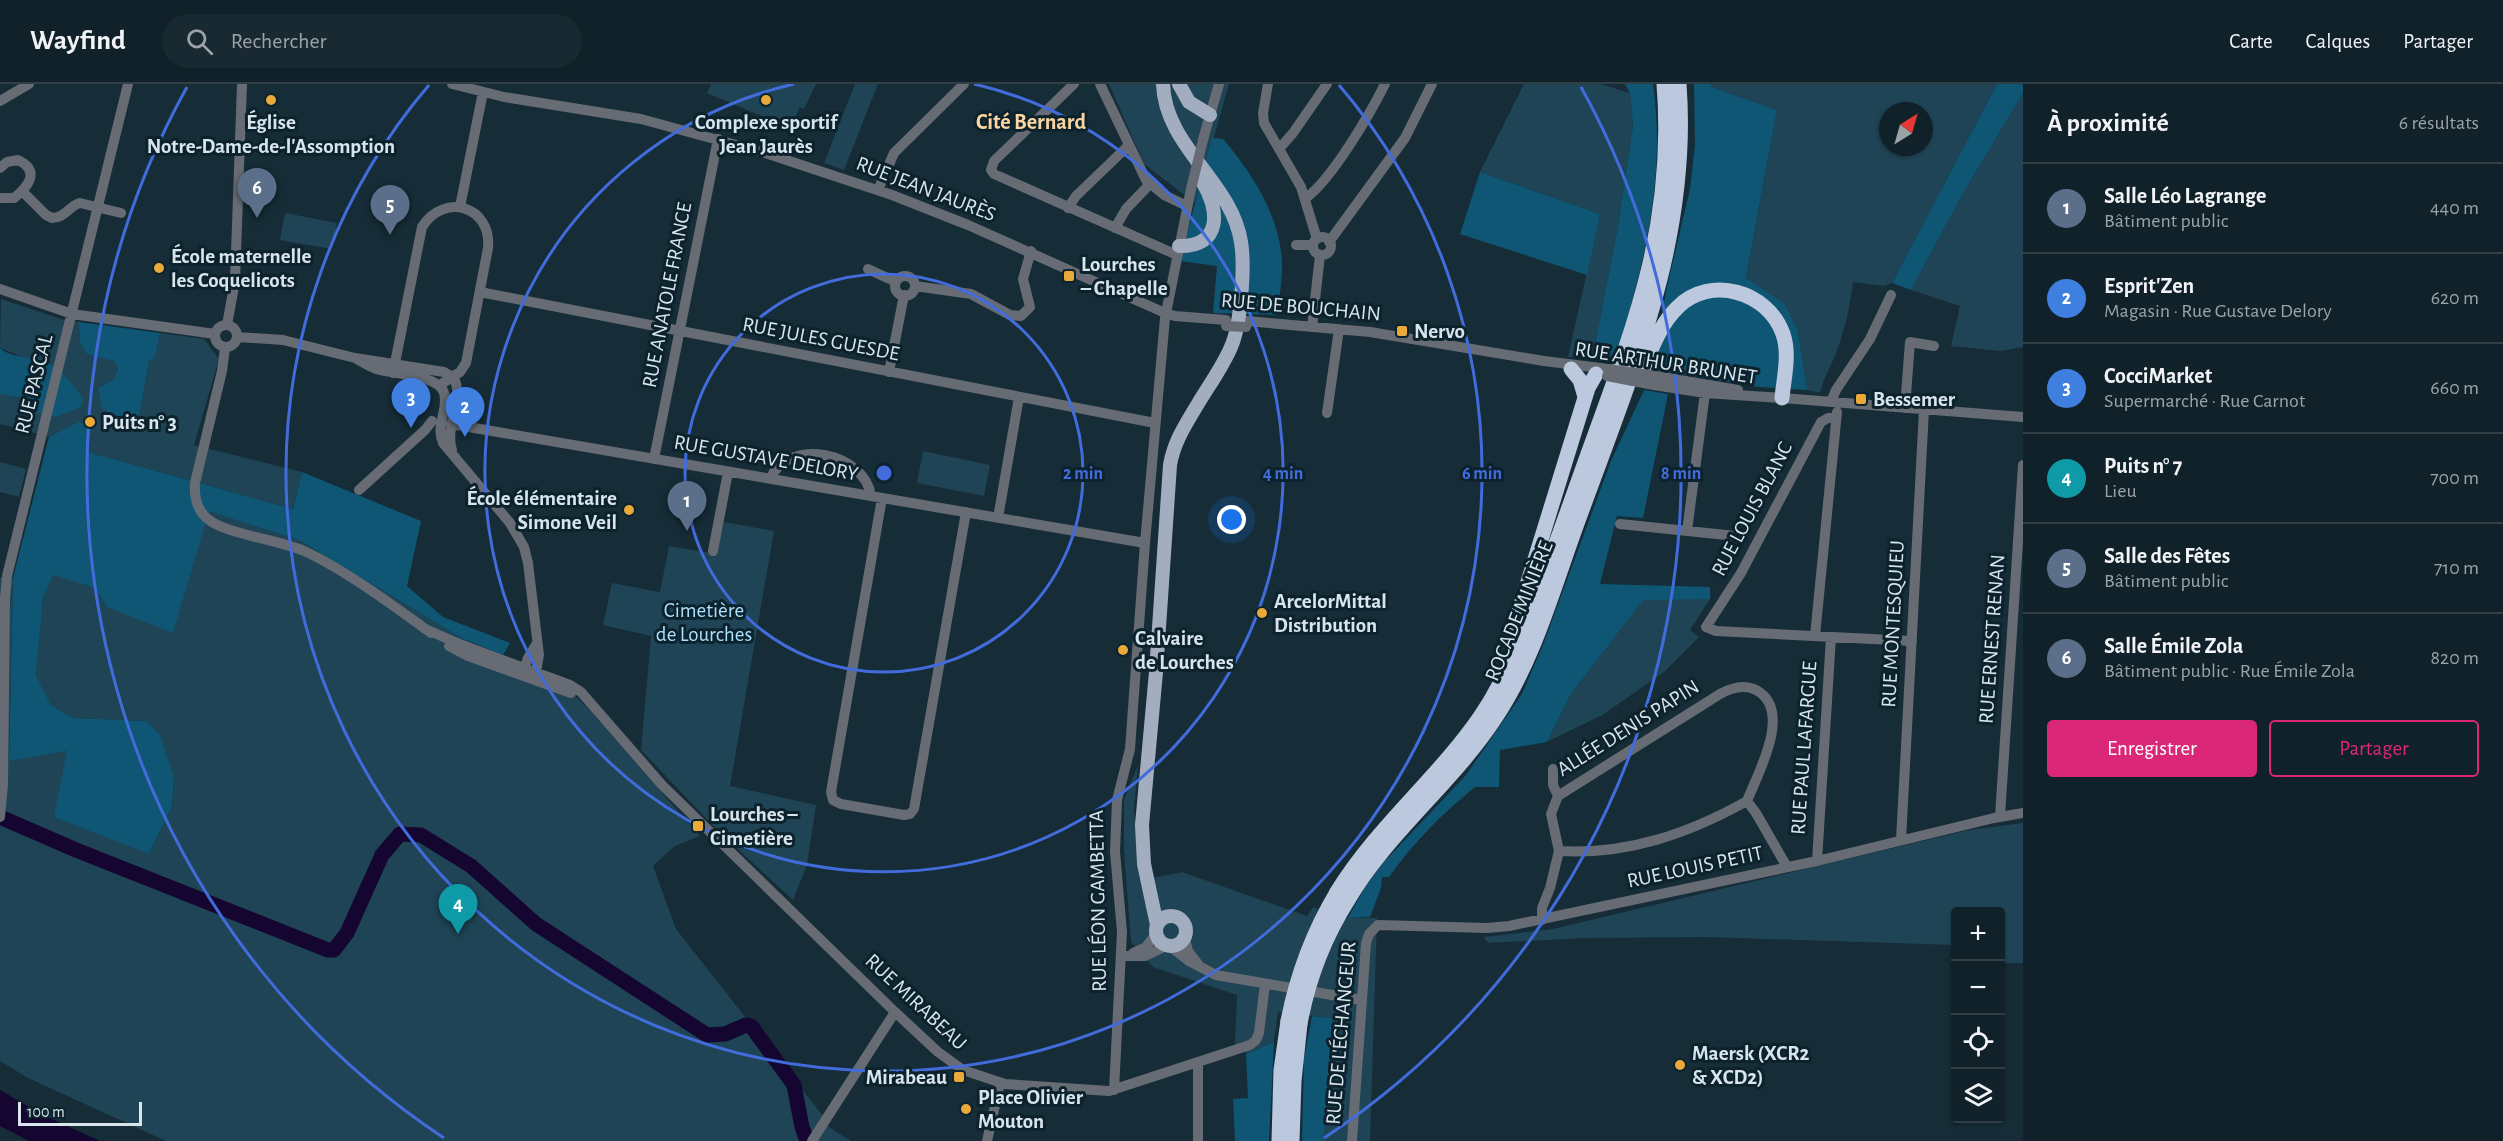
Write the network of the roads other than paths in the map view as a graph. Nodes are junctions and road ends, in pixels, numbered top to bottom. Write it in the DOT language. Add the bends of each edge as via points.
graph roads {
  1 [pos="29,84"];
  2 [pos="126,84"];
  3 [pos="242,84"];
  4 [pos="452,84"];
  5 [pos="964,84"];
  6 [pos="1074,84"];
  7 [pos="1100,84"];
  8 [pos="1155,84"];
  9 [pos="1163,84"];
  10 [pos="1179,84"];
  11 [pos="1219,84"];
  12 [pos="1268,84"];
  13 [pos="1327,84"];
  14 [pos="1385,84"];
  15 [pos="1432,84"];
  16 [pos="1664,84"];
  17 [pos="1679,84"];
  18 [pos="1688,84"];
  19 [pos="483,92"];
  20 [pos="0,101"];
  21 [pos="1210,115"];
  22 [pos="718,139"];
  23 [pos="1128,146"];
  24 [pos="1279,149"];
  25 [pos="1679,158"];
  26 [pos="0,168"];
  27 [pos="1150,184"];
  28 [pos="878,190"];
  29 [pos="22,191"];
  30 [pos="0,198"];
  31 [pos="1306,198"];
  32 [pos="1187,206"];
  33 [pos="98,207"];
  34 [pos="460,207"];
  35 [pos="1068,208"];
  36 [pos="121,213"];
  37 [pos="1115,228"];
  38 [pos="1315,242"];
  39 [pos="1329,242"];
  40 [pos="1296,245"];
  41 [pos="1030,251"];
  42 [pos="1178,251"];
  43 [pos="1320,255"];
  44 [pos="868,270"];
  45 [pos="896,282"];
  46 [pos="915,286"];
  47 [pos="0,289"];
  48 [pos="480,292"];
  49 [pos="904,295"];
  50 [pos="1891,295"];
  51 [pos="72,314"];
  52 [pos="1165,315"];
  53 [pos="227,325"];
  54 [pos="1312,327"];
  55 [pos="1339,329"];
  56 [pos="680,331"];
  57 [pos="215,334"];
  58 [pos="237,337"];
  59 [pos="1934,346"];
  60 [pos="225,348"];
  61 [pos="1544,361"];
  62 [pos="394,368"];
  63 [pos="1571,369"];
  64 [pos="889,372"];
  65 [pos="1604,372"];
  66 [pos="453,377"];
  67 [pos="440,385"];
  68 [pos="1706,389"];
  69 [pos="1019,397"];
  70 [pos="1585,397"];
  71 [pos="1782,398"];
  72 [pos="1834,402"];
  73 [pos="1905,408"];
  74 [pos="1924,410"];
  75 [pos="1327,412"];
  76 [pos="2023,417"];
  77 [pos="1836,418"];
  78 [pos="1613,422"];
  79 [pos="441,423"];
  80 [pos="1155,423"];
  81 [pos="654,459"];
  82 [pos="2023,465"];
  83 [pos="728,472"];
  84 [pos="770,479"];
  85 [pos="359,490"];
  86 [pos="876,497"];
  87 [pos="966,512"];
  88 [pos="998,518"];
  89 [pos="1620,524"];
  90 [pos="1687,531"];
  91 [pos="1736,536"];
  92 [pos="1145,543"];
  93 [pos="713,551"];
  94 [pos="1815,636"];
  95 [pos="1831,637"];
  96 [pos="1912,641"];
  97 [pos="537,643"];
  98 [pos="522,672"];
  99 [pos="535,676"];
  100 [pos="1454,752"];
  101 [pos="1552,769"];
  102 [pos="1558,796"];
  103 [pos="1747,801"];
  104 [pos="2023,813"];
  105 [pos="2000,816"];
  106 [pos="0,817"];
  107 [pos="1901,840"];
  108 [pos="1559,851"];
  109 [pos="1817,861"];
  110 [pos="1787,867"];
  111 [pos="1149,883"];
  112 [pos="1343,896"];
  113 [pos="1173,916"];
  114 [pos="1542,920"];
  115 [pos="1157,930"];
  116 [pos="1372,930"];
  117 [pos="1185,939"];
  118 [pos="1169,946"];
  119 [pos="1122,956"];
  120 [pos="1205,970"];
  121 [pos="1265,984"];
  122 [pos="1361,1000"];
  123 [pos="895,1012"];
  124 [pos="1294,1022"];
  125 [pos="1197,1063"];
  126 [pos="1000,1083"];
  127 [pos="1114,1090"];
  128 [pos="813,1138"];
  129 [pos="987,1141"];
  130 [pos="1198,1141"];
  131 [pos="1279,1141"];
  132 [pos="1292,1141"];
  133 [pos="1352,1141"];
  1 -- 20 [label="street"];
  2 -- 33 [label="street, RUE PASCAL"];
  3 -- 53 [label="street" via="235,281"];
  4 -- 19 [label="street, RUE JEAN JAURÈS"];
  5 -- 28 [label="street" via="894,153"];
  6 -- 35 [label="street" via="990,168 994,174"];
  7 -- 23 [label="street"];
  8 -- 42 [label="main road" via="1158,109 1168,134 1204,185 1215,210 1214,224 1204,240"];
  9 -- 111 [label="main road" via="1175,129 1234,218 1242,265 1233,341 1180,435 1170,465 1142,825"];
  10 -- 21 [label="main road" via="1189,102"];
  11 -- 21 [label="street, RUE LÉON GAMBETTA"];
  12 -- 24 [label="street" via="1263,118"];
  13 -- 24 [label="street"];
  14 -- 31 [label="street" via="1368,117"];
  15 -- 39 [label="street" via="1406,138"];
  16 -- 100 [label="highway, ROCADE MINIÈRE" via="1662,202 1638,312 1518,643 1491,700"];
  17 -- 25 [label="highway, ROCADE MINIÈRE"];
  18 -- 25 [label="highway" via="1687,147"];
  19 -- 22 [label="street, RUE JEAN JAURÈS" via="641,119"];
  19 -- 34 [label="street"];
  21 -- 32 [label="street, RUE LÉON GAMBETTA, bridge"];
  22 -- 28 [label="street, RUE JEAN JAURÈS"];
  22 -- 56 [label="street, RUE ANATOLE FRANCE"];
  23 -- 27 [label="street"];
  23 -- 35 [label="street"];
  24 -- 31 [label="street"];
  25 -- 78 [label="highway, ROCADE MINIÈRE" via="1673,222 1661,279"];
  26 -- 29 [label="street" via="14,160 27,165 30,179"];
  27 -- 32 [label="street"];
  27 -- 37 [label="street" via="1123,213"];
  28 -- 41 [label="street, RUE JEAN JAURÈS"];
  29 -- 30 [label="street" via="10,199"];
  29 -- 33 [label="street" via="52,218 62,216 76,204"];
  31 -- 38 [label="street"];
  32 -- 42 [label="street, RUE LÉON GAMBETTA"];
  33 -- 36 [label="street"];
  33 -- 51 [label="street, RUE PASCAL"];
  34 -- 48 [label="street" via="479,218 488,234"];
  34 -- 62 [label="street" via="435,212 421,231"];
  35 -- 37 [label="street"];
  37 -- 42 [label="street"];
  38 -- 39 [label="street" via="1324,238"];
  38 -- 40 [label="street"];
  38 -- 43 [label="street" via="1315,252"];
  39 -- 43 [label="street" via="1329,251"];
  41 -- 46 [label="street" via="1023,279 1030,307 1021,316 1006,313 976,296"];
  41 -- 52 [label="street, RUE JEAN JAURÈS"];
  42 -- 52 [label="street, RUE LÉON GAMBETTA"];
  43 -- 54 [label="street"];
  44 -- 45 [label="street"];
  45 -- 46 [label="street" via="906,276"];
  45 -- 49 [label="street" via="897,291"];
  46 -- 49 [label="street" via="911,294"];
  47 -- 51 [label="street"];
  48 -- 56 [label="street, RUE JULES GUESDE"];
  48 -- 66 [label="street" via="465,363"];
  49 -- 64 [label="street"];
  50 -- 72 [label="street" via="1870,339 1836,390"];
  51 -- 57 [label="street"];
  51 -- 106 [label="street, RUE PASCAL" via="6,583"];
  52 -- 54 [label="street, RUE DE BOUCHAIN" via="1226,323"];
  52 -- 80 [label="street, RUE LÉON GAMBETTA"];
  53 -- 57 [label="street" via="219,327"];
  53 -- 58 [label="street"];
  54 -- 55 [label="street, RUE DE BOUCHAIN"];
  55 -- 61 [label="street, RUE DE BOUCHAIN"];
  55 -- 75 [label="street"];
  56 -- 64 [label="street, RUE JULES GUESDE"];
  56 -- 81 [label="street, RUE ANATOLE FRANCE"];
  57 -- 60 [label="street" via="217,344"];
  58 -- 60 [label="street" via="234,344"];
  58 -- 62 [label="street" via="283,340"];
  59 -- 73 [label="street" via="1910,342"];
  60 -- 98 [label="street, RUE MIRABEAU" via="195,483 196,500 209,520 312,555 425,629"];
  61 -- 63 [label="street, RUE ARTHUR BRUNET"];
  61 -- 65 [label="street"];
  62 -- 66 [label="street" via="444,372"];
  62 -- 67 [label="street"];
  63 -- 65 [label="street, RUE ARTHUR BRUNET"];
  63 -- 70 [label="highway" via="1580,380"];
  64 -- 69 [label="street, RUE JULES GUESDE"];
  65 -- 68 [label="street, RUE ARTHUR BRUNET, bridge"];
  65 -- 70 [label="highway" via="1590,383"];
  66 -- 67 [label="street"];
  66 -- 79 [label="street" via="458,389"];
  67 -- 79 [label="street" via="445,395"];
  68 -- 71 [label="street, RUE ARTHUR BRUNET"];
  68 -- 90 [label="street"];
  69 -- 80 [label="street, RUE JULES GUESDE"];
  69 -- 88 [label="street"];
  70 -- 100 [label="highway" via="1504,656"];
  71 -- 72 [label="street, RUE ARTHUR BRUNET"];
  71 -- 78 [label="highway" via="1786,355 1778,324 1766,309 1748,297 1730,290 1711,289 1688,298 1669,316 1624,412"];
  72 -- 73 [label="street, RUE ARTHUR BRUNET"];
  72 -- 77 [label="street, RUE PAUL LAFARGUE"];
  73 -- 74 [label="street, RUE ARTHUR BRUNET"];
  74 -- 76 [label="street, RUE ARTHUR BRUNET"];
  74 -- 96 [label="street, RUE MONTESQUIEU"];
  77 -- 94 [label="street, RUE PAUL LAFARGUE"];
  77 -- 94 [label="street, RUE LOUIS BLANC" via="1821,422 1741,573 1706,627 1716,631"];
  78 -- 112 [label="highway, ROCADE MINIÈRE" via="1535,638 1510,694 1476,745"];
  79 -- 81 [label="street, RUE GUSTAVE DELORY"];
  79 -- 85 [label="street" via="425,430"];
  79 -- 97 [label="street" via="454,457 522,542"];
  80 -- 92 [label="street, RUE LÉON GAMBETTA"];
  81 -- 83 [label="street, RUE GUSTAVE DELORY"];
  82 -- 105 [label="street, RUE ERNEST RENAN"];
  83 -- 84 [label="street, RUE GUSTAVE DELORY"];
  83 -- 93 [label="street"];
  84 -- 86 [label="street, RUE GUSTAVE DELORY"];
  84 -- 86 [label="street" via="792,457 825,455 853,468"];
  86 -- 87 [label="street, RUE GUSTAVE DELORY"];
  86 -- 87 [label="street" via="831,792 835,802 904,815 914,809"];
  87 -- 88 [label="street, RUE GUSTAVE DELORY"];
  88 -- 92 [label="street, RUE GUSTAVE DELORY"];
  89 -- 90 [label="street"];
  90 -- 91 [label="street"];
  92 -- 119 [label="street, RUE LÉON GAMBETTA" via="1130,749 1118,794 1115,845"];
  94 -- 95 [label="street"];
  95 -- 96 [label="street"];
  95 -- 109 [label="street, RUE PAUL LAFARGUE"];
  96 -- 107 [label="street, RUE MONTESQUIEU"];
  97 -- 98 [label="street"];
  97 -- 99 [label="street"];
  98 -- 99 [label="street, RUE MIRABEAU"];
  99 -- 123 [label="street, RUE MIRABEAU" via="590,703 662,785"];
  100 -- 112 [label="highway, ROCADE MINIÈRE" via="1379,835"];
  101 -- 102 [label="street"];
  102 -- 103 [label="street, ALLÉE DENIS PAPIN" via="1720,694 1738,687 1762,694 1770,706 1772,724 1768,751"];
  102 -- 108 [label="street" via="1551,814"];
  103 -- 108 [label="street" via="1699,826 1656,841 1607,850"];
  103 -- 110 [label="street"];
  104 -- 105 [label="street, RUE LOUIS PETIT"];
  105 -- 107 [label="street, RUE LOUIS PETIT"];
  107 -- 109 [label="street, RUE LOUIS PETIT"];
  108 -- 114 [label="street"];
  109 -- 110 [label="street, RUE LOUIS PETIT"];
  110 -- 114 [label="street, RUE LOUIS PETIT"];
  111 -- 113 [label="main road"];
  111 -- 115 [label="main road"];
  112 -- 124 [label="highway, ROCADE MINIÈRE, bridge" via="1308,950 1299,973"];
  113 -- 115 [label="main road" via="1164,918"];
  113 -- 117 [label="main road" via="1185,925"];
  114 -- 116 [label="street, RUE LOUIS PETIT" via="1494,928 1382,924"];
  115 -- 118 [label="main road" via="1159,941"];
  115 -- 119 [label="street" via="1143,949"];
  116 -- 122 [label="street, RUE DE L'ÉCHANGEUR" via="1366,943"];
  117 -- 118 [label="main road"];
  117 -- 120 [label="street" via="1192,957"];
  118 -- 119 [label="street" via="1145,956"];
  118 -- 120 [label="street"];
  119 -- 127 [label="street, RUE LÉON GAMBETTA"];
  120 -- 121 [label="street"];
  121 -- 122 [label="street"];
  121 -- 125 [label="street, RUE MIRABEAU" via="1256,1040"];
  122 -- 133 [label="street, RUE DE L'ÉCHANGEUR"];
  123 -- 126 [label="street, RUE MIRABEAU" via="957,1067"];
  123 -- 128 [label="street"];
  124 -- 131 [label="highway, ROCADE MINIÈRE" via="1281,1070"];
  124 -- 132 [label="highway, ROCADE MINIÈRE"];
  125 -- 127 [label="street, RUE MIRABEAU"];
  125 -- 130 [label="street"];
  126 -- 127 [label="street, RUE MIRABEAU"];
  126 -- 129 [label="street"];
}
